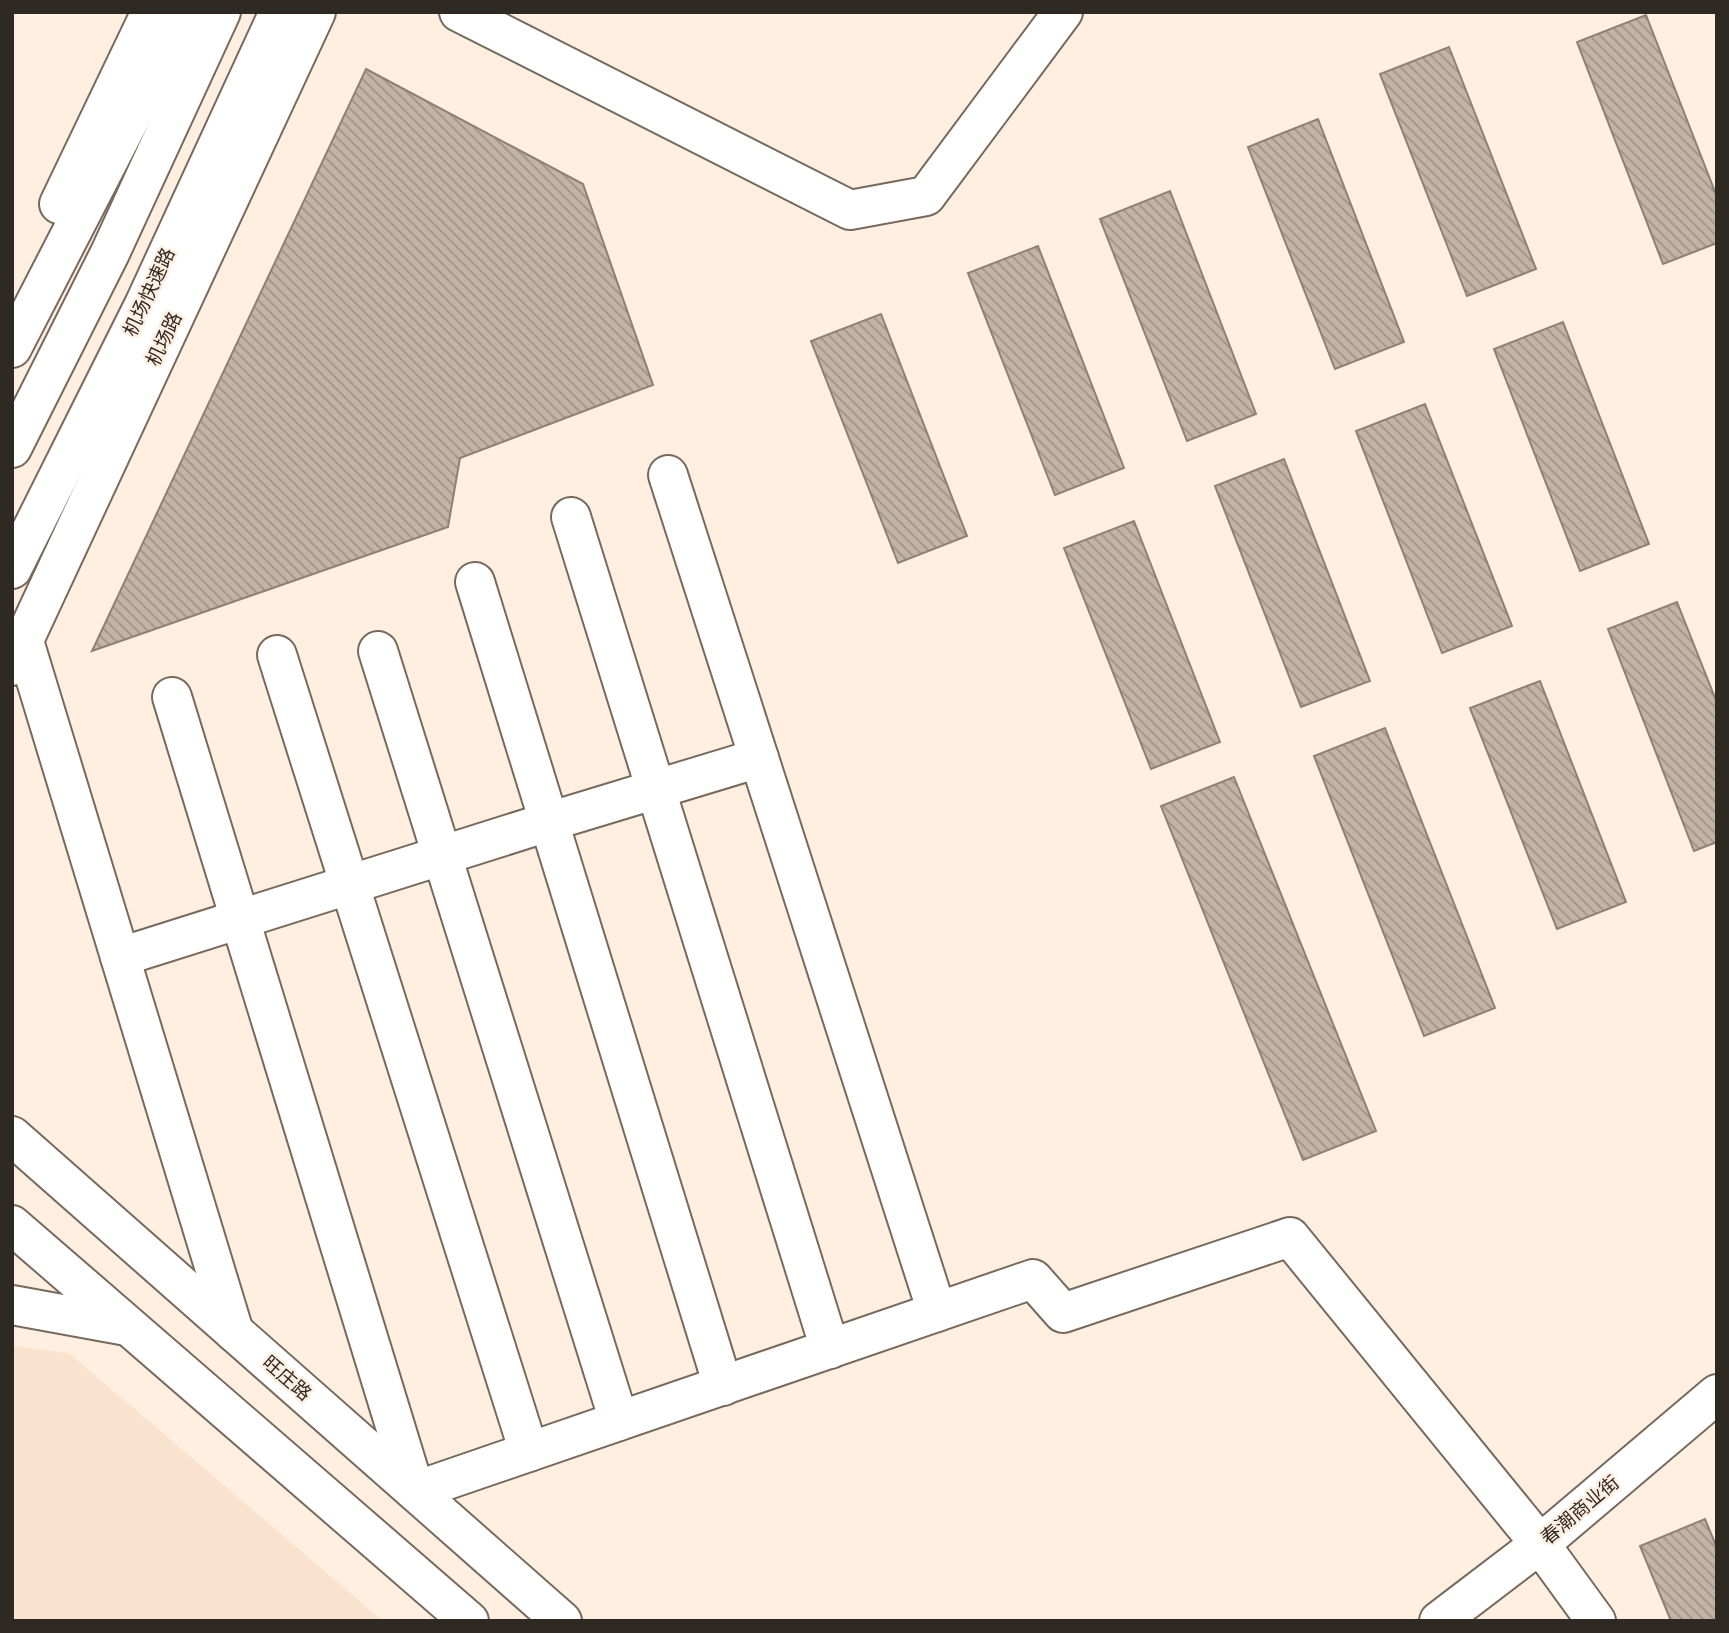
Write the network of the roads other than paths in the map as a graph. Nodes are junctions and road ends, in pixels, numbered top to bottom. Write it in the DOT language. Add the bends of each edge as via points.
graph roads {
  1 [pos="151,12"];
  2 [pos="185,12"];
  3 [pos="221,12"];
  4 [pos="279,12"];
  5 [pos="316,12"];
  6 [pos="459,12"];
  7 [pos="1063,12"];
  8 [pos="12,318"];
  9 [pos="12,348"];
  10 [pos="12,448"];
  11 [pos="668,475"];
  12 [pos="571,517"];
  13 [pos="12,569"];
  14 [pos="475,582"];
  15 [pos="378,651"];
  16 [pos="18,653"];
  17 [pos="276,655"];
  18 [pos="172,697"];
  19 [pos="759,758"];
  20 [pos="656,789"];
  21 [pos="548,822"];
  22 [pos="443,855"];
  23 [pos="350,884"];
  24 [pos="240,920"];
  25 [pos="120,957"];
  26 [pos="12,1136"];
  27 [pos="12,1225"];
  28 [pos="12,1305"];
  29 [pos="937,1312"];
  30 [pos="130,1327"];
  31 [pos="234,1332"];
  32 [pos="830,1349"];
  33 [pos="723,1386"];
  34 [pos="1717,1394"];
  35 [pos="619,1421"];
  36 [pos="530,1452"];
  37 [pos="415,1491"];
  38 [pos="1540,1544"];
  39 [pos="469,1621"];
  40 [pos="562,1621"];
  41 [pos="1439,1621"];
  42 [pos="1595,1621"];
  1 -- 8 [label="main road" via="59,204"];
  2 -- 9 [label="main road"];
  3 -- 10 [label="main road" via="110,253"];
  4 -- 13 [label="main road, 机场快速路" via="144,305"];
  5 -- 16 [label="main road, 机场路"];
  6 -- 7 [label="main road" via="850,210 926,196"];
  11 -- 19 [label="main road"];
  12 -- 20 [label="main road"];
  14 -- 21 [label="main road"];
  15 -- 22 [label="main road"];
  16 -- 25 [label="main road"];
  17 -- 23 [label="main road"];
  18 -- 24 [label="main road"];
  19 -- 20 [label="main road"];
  19 -- 29 [label="main road"];
  20 -- 21 [label="main road"];
  20 -- 32 [label="main road"];
  21 -- 22 [label="main road"];
  21 -- 33 [label="main road"];
  22 -- 23 [label="main road"];
  22 -- 35 [label="main road"];
  23 -- 24 [label="main road"];
  23 -- 36 [label="main road"];
  24 -- 25 [label="main road"];
  24 -- 37 [label="main road"];
  25 -- 31 [label="main road"];
  26 -- 31 [label="main road, 旺庄路"];
  27 -- 30 [label="main road"];
  28 -- 30 [label="main road"];
  29 -- 32 [label="main road"];
  29 -- 38 [label="main road" via="1033,1279 1063,1313 1290,1237"];
  30 -- 39 [label="main road"];
  31 -- 37 [label="main road, 旺庄路"];
  32 -- 33 [label="main road"];
  33 -- 35 [label="main road"];
  34 -- 38 [label="main road, 春潮商业街"];
  35 -- 36 [label="main road"];
  36 -- 37 [label="main road"];
  37 -- 40 [label="main road, 旺庄路"];
  38 -- 41 [label="main road, 春潮商业街"];
  38 -- 42 [label="main road"];
}
